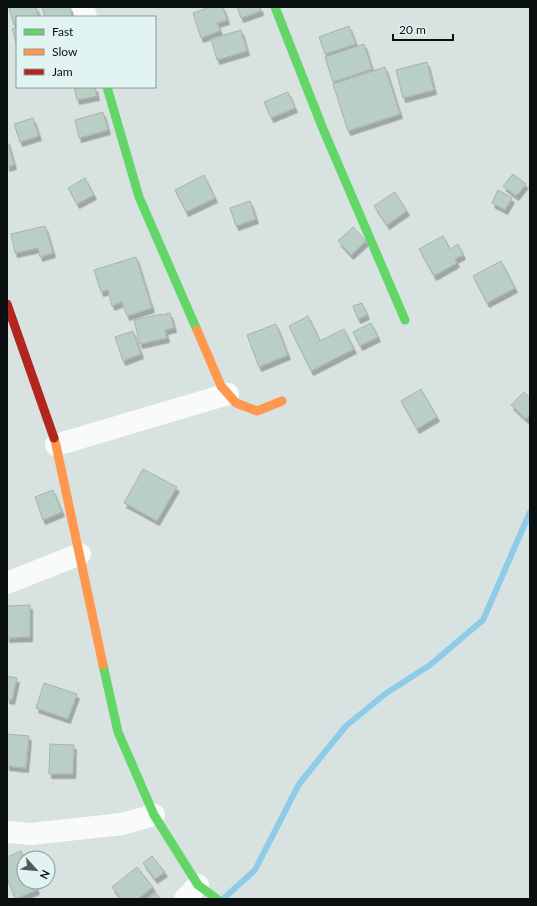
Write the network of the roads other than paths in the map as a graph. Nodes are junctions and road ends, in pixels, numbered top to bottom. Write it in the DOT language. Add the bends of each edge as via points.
graph roads {
  1 [pos="275,7"];
  2 [pos="107,88"];
  3 [pos="7,304"];
  4 [pos="405,320"];
  5 [pos="228,394"];
  6 [pos="282,401"];
  7 [pos="56,444"];
  8 [pos="80,554"];
  9 [pos="7,583"];
  10 [pos="154,815"];
  11 [pos="7,832"];
  12 [pos="203,894"];
  1 -- 4 [label="street" via="323,129"];
  2 -- 5 [label="street" via="139,197 221,386"];
  3 -- 7 [label="street"];
  5 -- 6 [label="street" via="236,403 257,411"];
  5 -- 7 [label="street"];
  7 -- 8 [label="street"];
  8 -- 9 [label="street"];
  8 -- 10 [label="street" via="118,732"];
  10 -- 11 [label="street" via="115,825 31,834"];
  10 -- 12 [label="street"];
}
